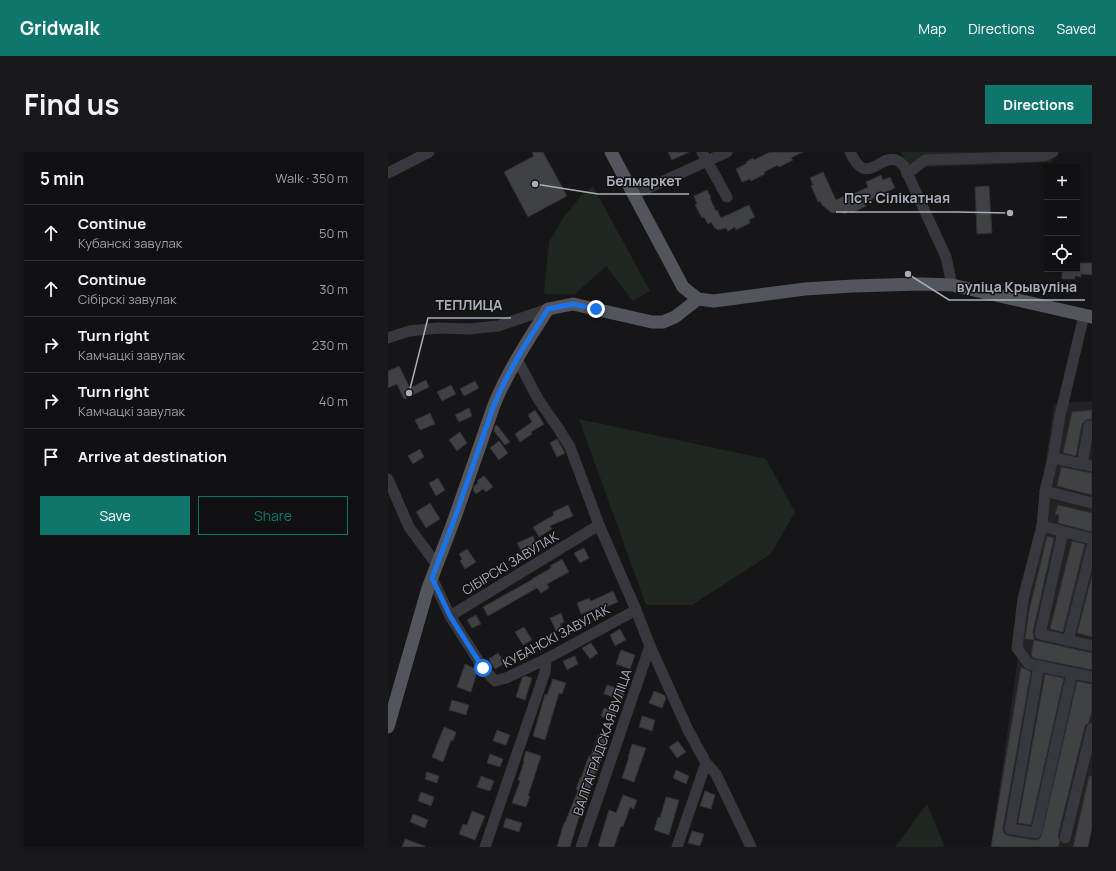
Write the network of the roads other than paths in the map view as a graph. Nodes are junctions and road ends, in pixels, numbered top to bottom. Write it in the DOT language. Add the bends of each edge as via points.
graph roads {
  1 [pos="429,152"];
  2 [pos="611,152"];
  3 [pos="727,152"];
  4 [pos="850,152"];
  5 [pos="1053,152"];
  6 [pos="705,157"];
  7 [pos="388,173"];
  8 [pos="907,174"];
  9 [pos="634,195"];
  10 [pos="727,197"];
  11 [pos="952,284"];
  12 [pos="698,299"];
  13 [pos="548,309"];
  14 [pos="1088,316"];
  15 [pos="388,338"];
  16 [pos="517,358"];
  17 [pos="1092,426"];
  18 [pos="1053,458"];
  19 [pos="1087,465"];
  20 [pos="388,480"];
  21 [pos="1045,491"];
  22 [pos="1092,503"];
  23 [pos="599,525"];
  24 [pos="1042,526"];
  25 [pos="1063,532"];
  26 [pos="1092,539"];
  27 [pos="1092,546"];
  28 [pos="437,565"];
  29 [pos="430,583"];
  30 [pos="636,610"];
  31 [pos="450,616"];
  32 [pos="1068,641"];
  33 [pos="650,646"];
  34 [pos="1092,646"];
  35 [pos="546,659"];
  36 [pos="1039,666"];
  37 [pos="1072,673"];
  38 [pos="1092,677"];
  39 [pos="389,722"];
  40 [pos="1092,728"];
  41 [pos="706,763"];
  42 [pos="1065,838"];
  43 [pos="485,847"];
  44 [pos="580,847"];
  45 [pos="677,847"];
  46 [pos="751,847"];
  1 -- 7 [label="street"];
  2 -- 9 [label="main road"];
  3 -- 6 [label="street"];
  4 -- 8 [label="street" via="854,161 861,167 869,169 891,159 904,166"];
  5 -- 8 [label="street" via="1044,156 925,160"];
  6 -- 9 [label="street"];
  6 -- 10 [label="street"];
  8 -- 11 [label="street" via="946,257"];
  9 -- 12 [label="main road" via="683,287"];
  11 -- 12 [label="main road" via="853,286 714,301"];
  11 -- 14 [label="main road"];
  12 -- 13 [label="main road" via="675,317 663,322 652,322 573,304"];
  13 -- 15 [label="street" via="498,326 409,331"];
  13 -- 16 [label="main road"];
  14 -- 18 [label="street" via="1058,426"];
  16 -- 23 [label="street" via="538,399 570,447"];
  16 -- 28 [label="main road" via="494,405"];
  17 -- 19 [label="street" via="1089,426"];
  18 -- 19 [label="street"];
  18 -- 21 [label="street"];
  20 -- 28 [label="street" via="409,527"];
  21 -- 22 [label="street"];
  21 -- 24 [label="street"];
  23 -- 30 [label="street"];
  23 -- 31 [label="street, СІБІРСКІ ЗАВУЛАК"];
  24 -- 25 [label="street"];
  24 -- 36 [label="street" via="1023,599 1017,648 1029,664"];
  25 -- 26 [label="street"];
  25 -- 32 [label="street" via="1040,634"];
  27 -- 32 [label="street"];
  28 -- 29 [label="main road"];
  29 -- 31 [label="street"];
  29 -- 39 [label="main road"];
  30 -- 33 [label="street"];
  30 -- 35 [label="street, КУБАНСКІ ЗАВУЛАК"];
  31 -- 35 [label="street, КУБАНСКІ ЗАВУЛАК" via="483,668 495,681"];
  32 -- 34 [label="street"];
  33 -- 41 [label="street"];
  33 -- 44 [label="street, ВАЛГАГРАДСКАЯ ВУЛІЦА"];
  35 -- 43 [label="street" via="545,672"];
  36 -- 37 [label="street"];
  36 -- 37 [label="street" via="1010,828 1036,833"];
  37 -- 38 [label="street"];
  40 -- 42 [label="street"];
  41 -- 45 [label="street"];
  41 -- 46 [label="street" via="716,774"];
}
